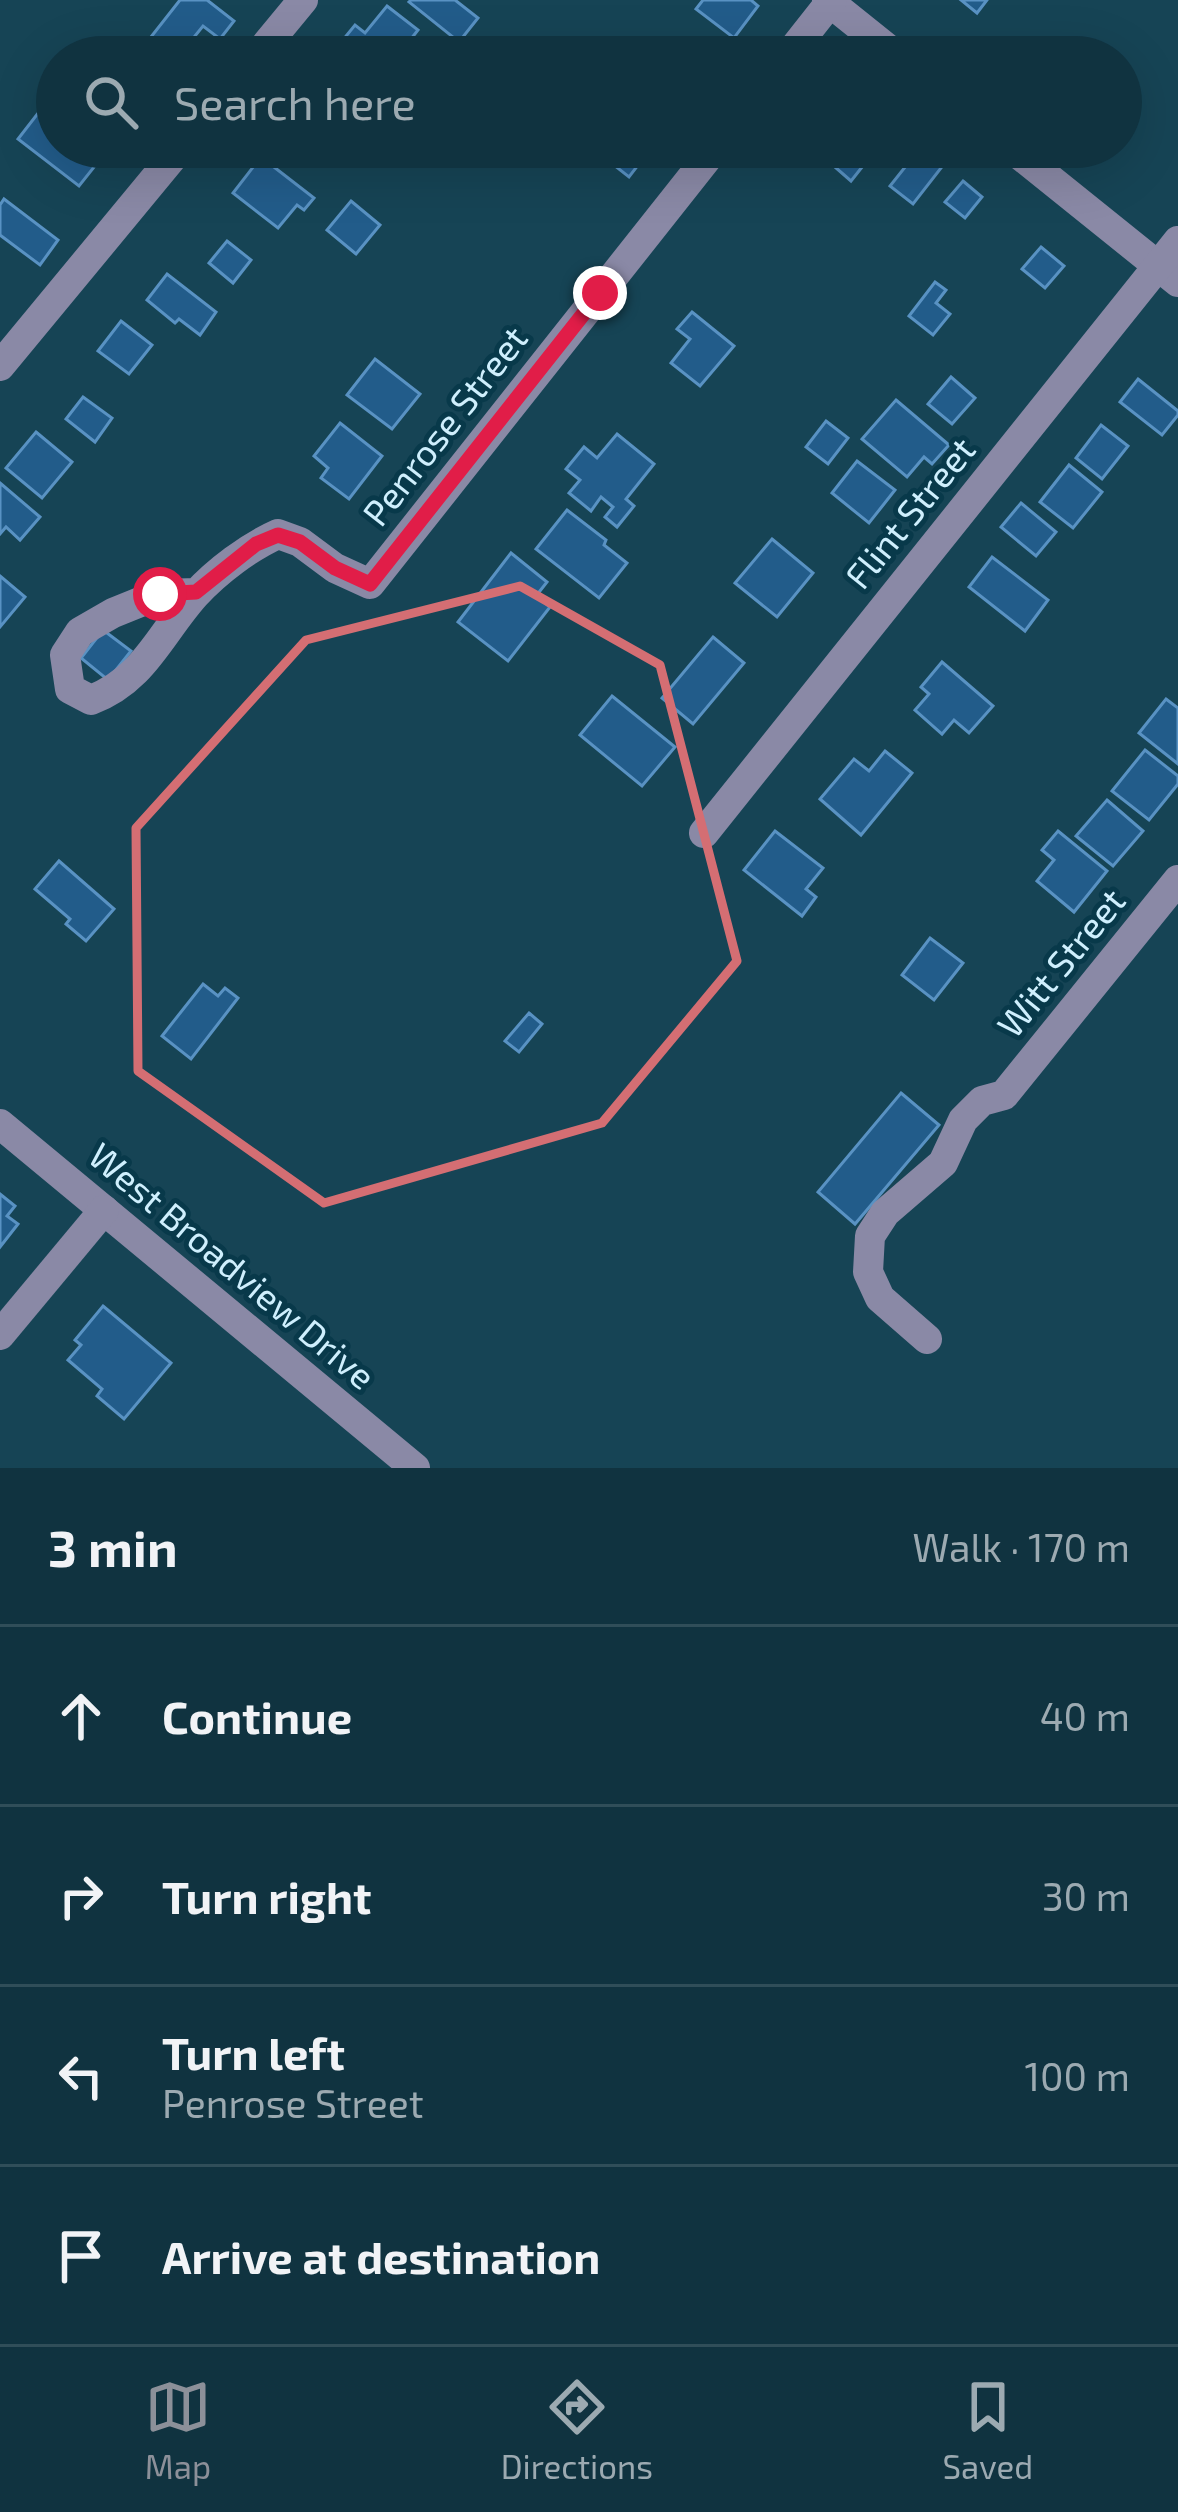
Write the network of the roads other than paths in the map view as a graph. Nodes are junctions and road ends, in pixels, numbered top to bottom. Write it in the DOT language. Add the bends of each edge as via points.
graph roads {
  1 [pos="303,0"];
  2 [pos="830,1"];
  3 [pos="273,36"];
  4 [pos="803,36"];
  5 [pos="872,36"];
  6 [pos="164,168"];
  7 [pos="699,168"];
  8 [pos="1036,168"];
  9 [pos="1178,241"];
  10 [pos="1168,274"];
  11 [pos="0,366"];
  12 [pos="196,592"];
  13 [pos="704,833"];
  14 [pos="1178,880"];
  15 [pos="0,1124"];
  16 [pos="104,1210"];
  17 [pos="0,1335"];
  18 [pos="927,1339"];
  19 [pos="415,1468"];
  1 -- 3 [label="street"];
  2 -- 4 [label="street"];
  2 -- 5 [label="street"];
  6 -- 11 [label="street"];
  7 -- 12 [label="street, Penrose Street" via="370,584 278,535"];
  8 -- 10 [label="street"];
  9 -- 10 [label="street, Flint Street"];
  10 -- 13 [label="street, Flint Street"];
  14 -- 18 [label="street, Witt Street" via="1004,1095 982,1101 963,1120 943,1163 870,1236 868,1272 880,1298"];
  15 -- 16 [label="street, West Broadview Drive"];
  16 -- 17 [label="street"];
  16 -- 19 [label="street, West Broadview Drive"];
}
